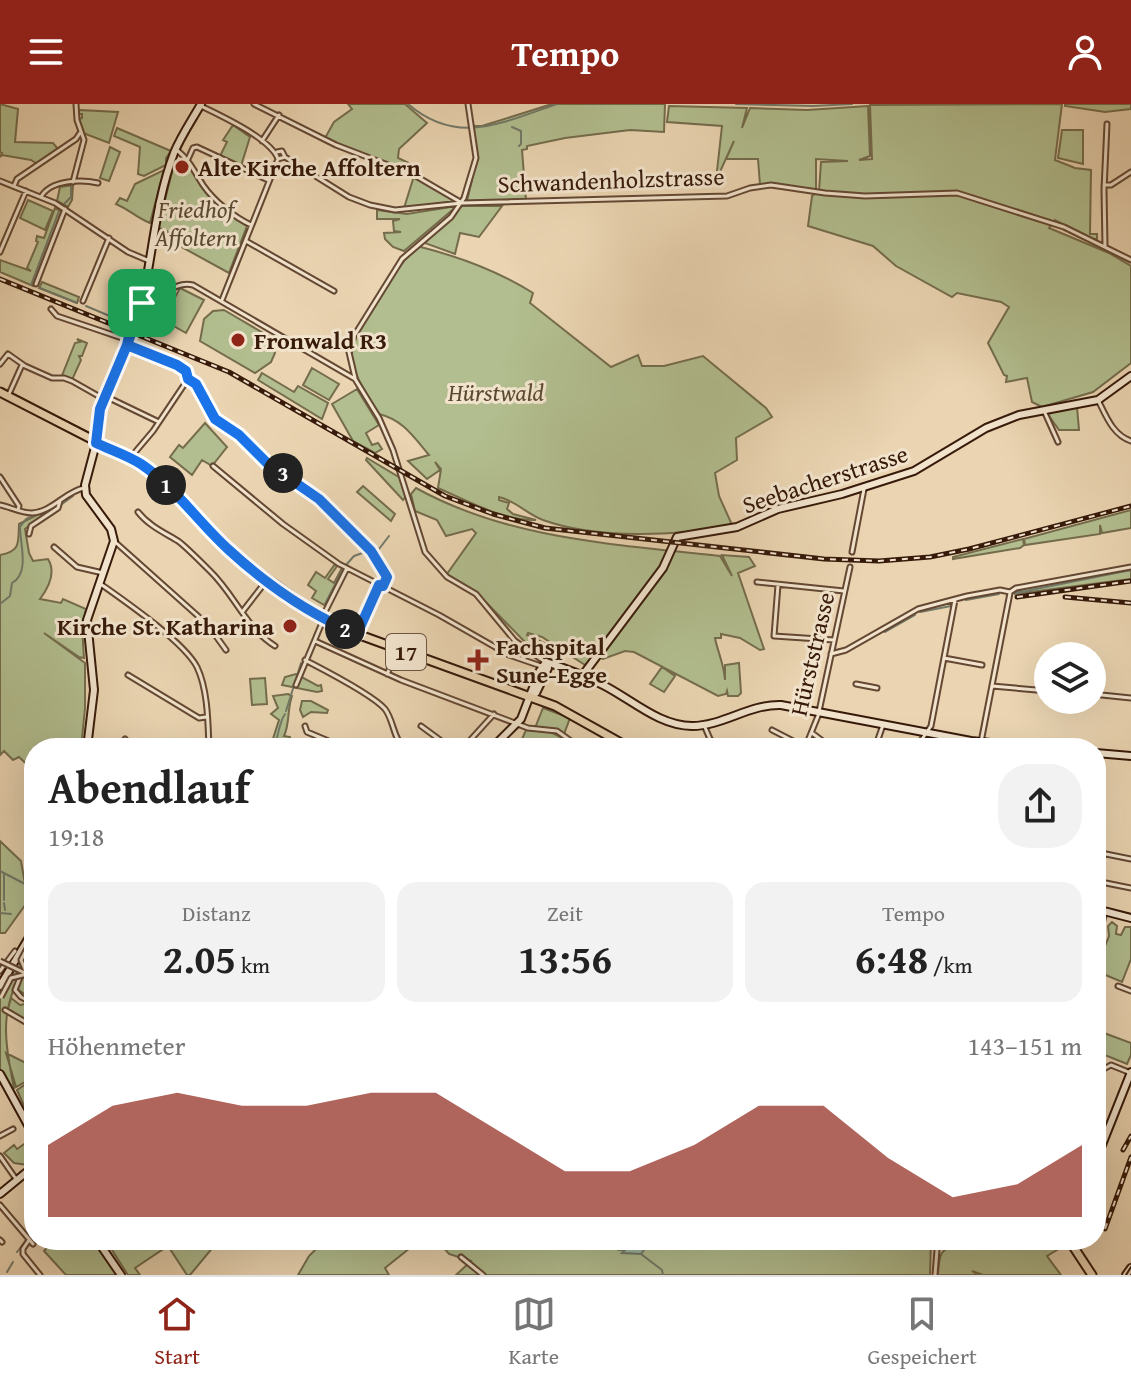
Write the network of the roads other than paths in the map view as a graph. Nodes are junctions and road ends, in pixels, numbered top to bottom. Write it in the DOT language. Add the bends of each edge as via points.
graph roads {
  1 [pos="76,104"];
  2 [pos="200,104"];
  3 [pos="254,104"];
  4 [pos="468,104"];
  5 [pos="279,115"];
  6 [pos="1107,124"];
  7 [pos="80,133"];
  8 [pos="262,141"];
  9 [pos="176,149"];
  10 [pos="277,152"];
  11 [pos="285,157"];
  12 [pos="188,159"];
  13 [pos="278,159"];
  14 [pos="1131,172"];
  15 [pos="268,180"];
  16 [pos="0,181"];
  17 [pos="73,182"];
  18 [pos="98,183"];
  19 [pos="1104,185"];
  20 [pos="14,186"];
  21 [pos="26,191"];
  22 [pos="41,197"];
  23 [pos="462,203"];
  24 [pos="65,209"];
  25 [pos="251,225"];
  26 [pos="109,238"];
  27 [pos="246,241"];
  28 [pos="1105,246"];
  29 [pos="0,252"];
  30 [pos="149,260"];
  31 [pos="1131,260"];
  32 [pos="36,284"];
  33 [pos="334,291"];
  34 [pos="222,300"];
  35 [pos="83,301"];
  36 [pos="142,303"];
  37 [pos="51,309"];
  38 [pos="128,343"];
  39 [pos="0,364"];
  40 [pos="22,365"];
  41 [pos="1131,376"];
  42 [pos="188,379"];
  43 [pos="355,379"];
  44 [pos="4,394"];
  45 [pos="104,398"];
  46 [pos="1098,400"];
  47 [pos="1044,410"];
  48 [pos="159,422"];
  49 [pos="1131,441"];
  50 [pos="1058,442"];
  51 [pos="96,443"];
  52 [pos="131,458"];
  53 [pos="213,466"];
  54 [pos="0,477"];
  55 [pos="864,486"];
  56 [pos="84,488"];
  57 [pos="60,501"];
  58 [pos="0,505"];
  59 [pos="18,510"];
  60 [pos="138,512"];
  61 [pos="29,534"];
  62 [pos="114,541"];
  63 [pos="54,547"];
  64 [pos="852,552"];
  65 [pos="850,567"];
  66 [pos="1131,567"];
  67 [pos="347,568"];
  68 [pos="103,573"];
  69 [pos="267,580"];
  70 [pos="757,582"];
  71 [pos="99,583"];
  72 [pos="778,585"];
  73 [pos="381,586"];
  74 [pos="844,591"];
  75 [pos="1010,592"];
  76 [pos="955,600"];
  77 [pos="243,611"];
  78 [pos="323,618"];
  79 [pos="357,634"];
  80 [pos="834,640"];
  81 [pos="315,641"];
  82 [pos="515,641"];
  83 [pos="275,646"];
  84 [pos="399,649"];
  85 [pos="226,650"];
  86 [pos="526,651"];
  87 [pos="519,652"];
  88 [pos="831,654"];
  89 [pos="509,655"];
  90 [pos="531,655"];
  91 [pos="944,658"];
  92 [pos="305,660"];
  93 [pos="527,661"];
  94 [pos="545,665"];
  95 [pos="982,665"];
  96 [pos="387,674"];
  97 [pos="128,675"];
  98 [pos="582,676"];
  99 [pos="856,684"];
  100 [pos="296,685"];
  101 [pos="992,686"];
  102 [pos="877,688"];
  103 [pos="1034,690"];
  104 [pos="1106,695"];
  105 [pos="530,697"];
  106 [pos="1131,698"];
  107 [pos="819,712"];
  108 [pos="494,714"];
  109 [pos="206,717"];
  110 [pos="518,723"];
  111 [pos="883,724"];
  112 [pos="704,725"];
  113 [pos="305,726"];
  114 [pos="421,726"];
  115 [pos="772,730"];
  116 [pos="307,732"];
  117 [pos="812,733"];
  118 [pos="927,733"];
  119 [pos="88,738"];
  120 [pos="208,738"];
  121 [pos="305,738"];
  122 [pos="321,738"];
  123 [pos="397,738"];
  124 [pos="437,738"];
  125 [pos="472,738"];
  126 [pos="502,738"];
  127 [pos="567,738"];
  128 [pos="613,738"];
  129 [pos="710,738"];
  130 [pos="787,738"];
  131 [pos="810,738"];
  132 [pos="819,738"];
  133 [pos="878,738"];
  134 [pos="923,738"];
  135 [pos="947,738"];
  136 [pos="982,738"];
  137 [pos="1106,754"];
  138 [pos="1131,756"];
  139 [pos="1106,854"];
  140 [pos="1131,859"];
  141 [pos="1106,883"];
  142 [pos="1131,888"];
  143 [pos="1106,911"];
  144 [pos="1131,918"];
  145 [pos="24,937"];
  146 [pos="24,946"];
  147 [pos="0,961"];
  148 [pos="24,971"];
  149 [pos="24,973"];
  150 [pos="0,974"];
  151 [pos="24,975"];
  152 [pos="0,986"];
  153 [pos="1118,986"];
  154 [pos="1131,991"];
  155 [pos="0,997"];
  156 [pos="24,999"];
  157 [pos="5,1010"];
  158 [pos="24,1021"];
  159 [pos="1106,1068"];
  160 [pos="1131,1073"];
  161 [pos="0,1074"];
  162 [pos="0,1083"];
  163 [pos="24,1118"];
  164 [pos="24,1125"];
  165 [pos="13,1129"];
  166 [pos="1106,1135"];
  167 [pos="0,1136"];
  168 [pos="0,1156"];
  169 [pos="24,1175"];
  170 [pos="17,1181"];
  171 [pos="0,1194"];
  172 [pos="0,1205"];
  173 [pos="24,1234"];
  174 [pos="24,1248"];
  175 [pos="105,1250"];
  176 [pos="937,1250"];
  177 [pos="1078,1250"];
  178 [pos="461,1257"];
  179 [pos="40,1275"];
  180 [pos="121,1275"];
  181 [pos="483,1275"];
  182 [pos="935,1275"];
  183 [pos="1094,1275"];
  1 -- 7 [label="street"];
  2 -- 8 [label="street, Schwandenholzstrasse"];
  2 -- 9 [label="street"];
  3 -- 5 [label="street"];
  4 -- 23 [label="street" via="475,168"];
  5 -- 8 [label="street"];
  5 -- 23 [label="street" via="347,150 414,175"];
  6 -- 19 [label="street"];
  7 -- 17 [label="street" via="84,140"];
  7 -- 20 [label="street"];
  8 -- 10 [label="street, Schwandenholzstrasse"];
  9 -- 12 [label="street"];
  9 -- 30 [label="street"];
  10 -- 11 [label="street, Schwandenholzstrasse" via="283,151"];
  10 -- 13 [label="street"];
  11 -- 13 [label="street"];
  11 -- 23 [label="street, Schwandenholzstrasse" via="349,197 380,208"];
  12 -- 15 [label="street" via="197,147"];
  12 -- 25 [label="street" via="212,196"];
  13 -- 15 [label="street"];
  14 -- 19 [label="street"];
  15 -- 25 [label="street"];
  16 -- 20 [label="street"];
  17 -- 18 [label="street"];
  17 -- 22 [label="street" via="49,186"];
  19 -- 28 [label="street"];
  20 -- 21 [label="street"];
  21 -- 22 [label="street"];
  21 -- 29 [label="street"];
  22 -- 24 [label="street"];
  23 -- 28 [label="street, Schwandenholzstrasse" via="722,197 771,185 865,196 957,193 1048,221"];
  23 -- 43 [label="street" via="402,259 349,344"];
  24 -- 26 [label="street"];
  24 -- 32 [label="street"];
  25 -- 27 [label="street"];
  26 -- 30 [label="street"];
  26 -- 35 [label="street"];
  27 -- 33 [label="street"];
  27 -- 34 [label="street"];
  28 -- 31 [label="street, Schwandenholzstrasse"];
  30 -- 36 [label="street"];
  34 -- 36 [label="street" via="186,283"];
  34 -- 43 [label="street"];
  36 -- 38 [label="street"];
  37 -- 38 [label="street"];
  38 -- 42 [label="street" via="177,365"];
  38 -- 45 [label="street"];
  39 -- 40 [label="street" via="8,354"];
  40 -- 44 [label="street"];
  40 -- 45 [label="street"];
  41 -- 46 [label="street, Seebacherstrasse"];
  42 -- 48 [label="street"];
  42 -- 73 [label="street" via="215,419 312,492 364,543 387,577"];
  43 -- 82 [label="street" via="393,450 425,552 444,575 472,590"];
  44 -- 51 [label="main road, 17"];
  45 -- 48 [label="street"];
  45 -- 51 [label="street"];
  46 -- 47 [label="street, Seebacherstrasse"];
  46 -- 49 [label="street" via="1116,432"];
  47 -- 50 [label="street"];
  47 -- 55 [label="street, Seebacherstrasse" via="986,428 924,466"];
  48 -- 52 [label="street"];
  51 -- 52 [label="main road, 17"];
  51 -- 56 [label="street"];
  52 -- 69 [label="main road, 17"];
  53 -- 67 [label="street"];
  54 -- 59 [label="street"];
  55 -- 64 [label="street"];
  55 -- 98 [label="street, Seebacherstrasse" via="778,509 737,527 677,537 663,568"];
  56 -- 57 [label="street"];
  56 -- 62 [label="street"];
  57 -- 59 [label="street" via="35,512"];
  57 -- 61 [label="street" via="31,526"];
  58 -- 59 [label="street"];
  60 -- 77 [label="street" via="209,570"];
  62 -- 68 [label="street"];
  62 -- 85 [label="street" via="208,625"];
  63 -- 68 [label="street" via="77,567"];
  65 -- 74 [label="street, Hürststrasse"];
  66 -- 75 [label="street"];
  67 -- 73 [label="street"];
  67 -- 78 [label="street"];
  68 -- 71 [label="street"];
  69 -- 77 [label="street"];
  69 -- 78 [label="main road, 17"];
  70 -- 72 [label="street"];
  71 -- 109 [label="street" via="191,659 201,678"];
  71 -- 119 [label="street" via="87,620 94,690"];
  72 -- 74 [label="street"];
  72 -- 80 [label="street" via="774,636"];
  73 -- 79 [label="street"];
  73 -- 89 [label="street"];
  74 -- 80 [label="street, Hürststrasse"];
  75 -- 76 [label="street"];
  75 -- 101 [label="street"];
  76 -- 88 [label="street" via="916,609"];
  76 -- 91 [label="street"];
  77 -- 83 [label="street" via="251,627"];
  78 -- 79 [label="main road, 17"];
  78 -- 81 [label="street"];
  79 -- 84 [label="main road, 17"];
  80 -- 88 [label="street, Hürststrasse"];
  81 -- 92 [label="street"];
  81 -- 96 [label="street"];
  82 -- 86 [label="street"];
  82 -- 87 [label="street"];
  84 -- 96 [label="street"];
  84 -- 105 [label="main road, 17"];
  86 -- 87 [label="street"];
  86 -- 90 [label="street"];
  87 -- 89 [label="street"];
  87 -- 93 [label="street"];
  88 -- 107 [label="street, Hürststrasse"];
  89 -- 93 [label="street"];
  90 -- 93 [label="street"];
  90 -- 94 [label="street"];
  91 -- 95 [label="street"];
  91 -- 118 [label="street"];
  92 -- 100 [label="street"];
  92 -- 123 [label="street" via="380,704"];
  93 -- 94 [label="street"];
  94 -- 98 [label="street"];
  94 -- 105 [label="street"];
  96 -- 108 [label="street"];
  97 -- 109 [label="street" via="199,718"];
  98 -- 112 [label="street" via="665,720"];
  99 -- 102 [label="street"];
  101 -- 103 [label="street"];
  101 -- 136 [label="street"];
  104 -- 106 [label="street"];
  105 -- 110 [label="street"];
  105 -- 128 [label="main road, 17"];
  107 -- 111 [label="street"];
  107 -- 112 [label="street" via="769,705"];
  107 -- 117 [label="street, Hürststrasse"];
  108 -- 110 [label="street"];
  108 -- 125 [label="street"];
  109 -- 120 [label="street"];
  110 -- 126 [label="street"];
  110 -- 127 [label="street"];
  111 -- 118 [label="street"];
  111 -- 133 [label="street"];
  112 -- 129 [label="street"];
  113 -- 116 [label="street"];
  114 -- 124 [label="street"];
  115 -- 130 [label="street"];
  116 -- 121 [label="street"];
  116 -- 122 [label="street"];
  117 -- 131 [label="street, Hürststrasse"];
  117 -- 132 [label="street"];
  118 -- 134 [label="street"];
  118 -- 135 [label="street"];
  137 -- 138 [label="street"];
  139 -- 140 [label="street"];
  141 -- 142 [label="street"];
  143 -- 144 [label="street"];
  145 -- 150 [label="street"];
  146 -- 152 [label="street"];
  147 -- 149 [label="street, bridge"];
  148 -- 156 [label="street" via="15,990"];
  151 -- 155 [label="street, bridge" via="11,978"];
  153 -- 154 [label="street"];
  157 -- 158 [label="street"];
  159 -- 160 [label="street"];
  160 -- 166 [label="street"];
  161 -- 163 [label="street"];
  162 -- 164 [label="street"];
  165 -- 167 [label="street"];
  168 -- 170 [label="street"];
  169 -- 170 [label="street"];
  170 -- 171 [label="street"];
  172 -- 173 [label="street"];
  174 -- 179 [label="street"];
  175 -- 180 [label="street"];
  176 -- 182 [label="street"];
  177 -- 183 [label="main road"];
  178 -- 181 [label="street"];
}
